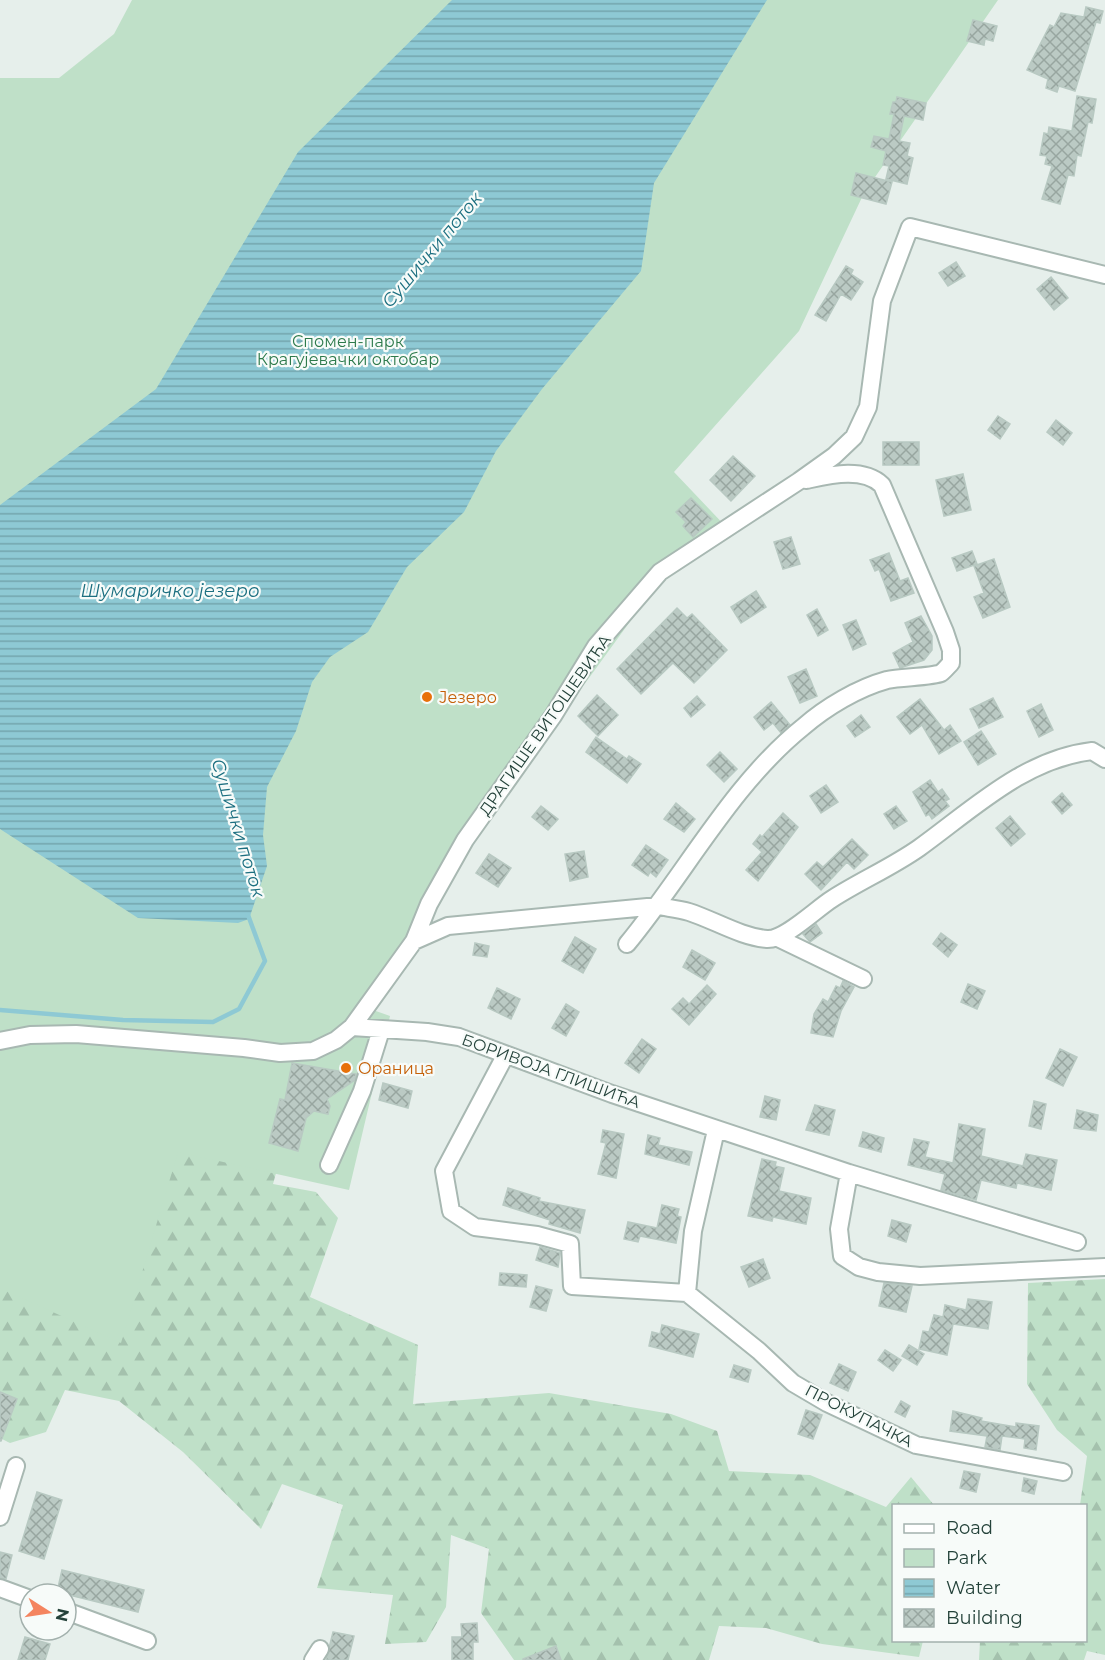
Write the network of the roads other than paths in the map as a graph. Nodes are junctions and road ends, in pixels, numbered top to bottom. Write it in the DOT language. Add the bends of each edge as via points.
graph roads {
  1 [pos="1105,275"];
  2 [pos="799,482"];
  3 [pos="1105,759"];
  4 [pos="658,906"];
  5 [pos="778,938"];
  6 [pos="414,941"];
  7 [pos="627,944"];
  8 [pos="863,979"];
  9 [pos="352,1027"];
  10 [pos="381,1030"];
  11 [pos="0,1041"];
  12 [pos="505,1056"];
  13 [pos="716,1130"];
  14 [pos="329,1165"];
  15 [pos="849,1173"];
  16 [pos="1077,1242"];
  17 [pos="1105,1267"];
  18 [pos="687,1293"];
  19 [pos="16,1466"];
  20 [pos="1063,1473"];
  21 [pos="0,1517"];
  22 [pos="0,1588"];
  23 [pos="18,1595"];
  24 [pos="78,1615"];
  25 [pos="147,1641"];
  1 -- 2 [label="street, ДРАГИШЕ ВИТОШЕВИЋА" via="910,227 882,301 868,407 854,437"];
  2 -- 4 [label="street" via="862,474 873,476 882,485 951,650 951,663 941,673 886,680 846,698 803,727 767,762 726,812"];
  2 -- 6 [label="street, ДРАГИШЕ ВИТОШЕВИЋА" via="660,572 596,646 553,716 465,840 429,904"];
  3 -- 5 [label="street" via="1092,751 1076,753 1031,770 987,796 918,849 832,899"];
  4 -- 5 [label="street" via="687,911 767,939"];
  4 -- 6 [label="street" via="448,926"];
  4 -- 7 [label="street"];
  5 -- 8 [label="street"];
  6 -- 9 [label="street, ДРАГИШЕ ВИТОШЕВИЋА"];
  9 -- 10 [label="street, БОРИВОЈА ГЛИШИЋА"];
  9 -- 11 [label="street" via="313,1051 280,1053 76,1034 30,1035"];
  10 -- 12 [label="street, БОРИВОЈА ГЛИШИЋА" via="459,1037"];
  10 -- 14 [label="street" via="362,1091"];
  12 -- 13 [label="street, БОРИВОЈА ГЛИШИЋА"];
  12 -- 18 [label="street" via="444,1171 451,1211 475,1227 537,1235 570,1244 572,1286"];
  13 -- 15 [label="street, БОРИВОЈА ГЛИШИЋА"];
  13 -- 18 [label="street" via="693,1231"];
  15 -- 16 [label="street, БОРИВОЈА ГЛИШИЋА"];
  15 -- 17 [label="street" via="838,1229 842,1256 859,1267 920,1276"];
  18 -- 20 [label="street, ПРОКУПАЧКА" via="793,1383 827,1403 916,1445"];
  19 -- 21 [label="street"];
  22 -- 23 [label="street"];
  24 -- 25 [label="street"];
}
